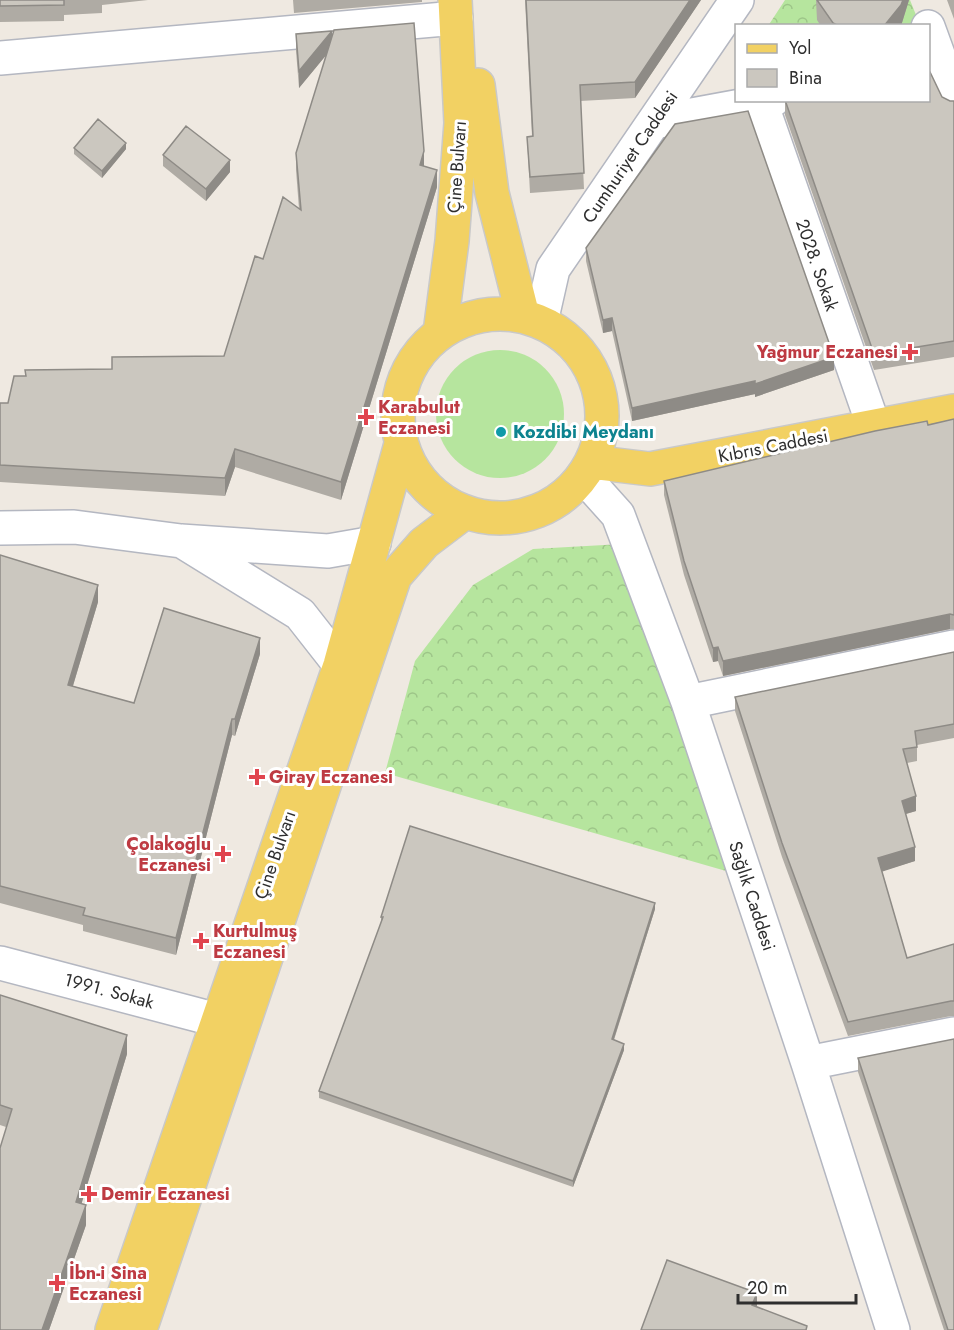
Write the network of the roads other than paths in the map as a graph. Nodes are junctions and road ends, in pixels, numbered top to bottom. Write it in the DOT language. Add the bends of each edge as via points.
graph roads {
  1 [pos="737,0"];
  2 [pos="919,0"];
  3 [pos="461,6"];
  4 [pos="927,24"];
  5 [pos="930,32"];
  6 [pos="0,58"];
  7 [pos="942,66"];
  8 [pos="954,98"];
  9 [pos="767,102"];
  10 [pos="654,122"];
  11 [pos="532,319"];
  12 [pos="440,333"];
  13 [pos="954,390"];
  14 [pos="954,411"];
  15 [pos="871,418"];
  16 [pos="401,444"];
  17 [pos="591,461"];
  18 [pos="465,512"];
  19 [pos="0,528"];
  20 [pos="181,541"];
  21 [pos="374,543"];
  22 [pos="954,647"];
  23 [pos="340,665"];
  24 [pos="688,702"];
  25 [pos="0,963"];
  26 [pos="217,1020"];
  27 [pos="954,1034"];
  28 [pos="808,1063"];
  29 [pos="112,1330"];
  30 [pos="140,1330"];
  31 [pos="893,1330"];
  1 -- 10 [label="street, Cumhuriyet Caddesi"];
  2 -- 4 [label="street"];
  3 -- 6 [label="street"];
  3 -- 11 [label="main road, Çine Bulvarı" via="475,60 492,193"];
  3 -- 12 [label="main road, Çine Bulvarı" via="461,123"];
  5 -- 7 [label="street"];
  7 -- 8 [label="street"];
  9 -- 10 [label="street"];
  9 -- 15 [label="street, 2028. Sokak"];
  10 -- 11 [label="street, Cumhuriyet Caddesi" via="553,269"];
  11 -- 12 [label="main road" via="506,314 471,318"];
  11 -- 17 [label="main road" via="569,341 589,367 601,398"];
  12 -- 16 [label="main road" via="415,357 400,388 397,422"];
  13 -- 15 [label="main road, Kıbrıs Caddesi"];
  14 -- 15 [label="main road, Kıbrıs Caddesi"];
  15 -- 17 [label="main road, Kıbrıs Caddesi" via="650,469"];
  16 -- 18 [label="main road" via="423,485 449,506"];
  16 -- 21 [label="main road, Çine Bulvarı"];
  17 -- 18 [label="main road" via="572,489 545,508 514,518 480,517"];
  17 -- 24 [label="street, Sağlık Caddesi" via="618,515"];
  18 -- 30 [label="main road, Çine Bulvarı" via="424,543 395,576"];
  19 -- 20 [label="street" via="74,526"];
  20 -- 21 [label="street" via="328,551"];
  20 -- 23 [label="street" via="300,614"];
  21 -- 23 [label="main road, Çine Bulvarı"];
  22 -- 24 [label="street"];
  23 -- 26 [label="main road, Çine Bulvarı"];
  24 -- 28 [label="street, Sağlık Caddesi"];
  25 -- 26 [label="street, 1991. Sokak"];
  26 -- 29 [label="main road, Çine Bulvarı"];
  27 -- 28 [label="street"];
  28 -- 31 [label="street, Sağlık Caddesi"];
}
